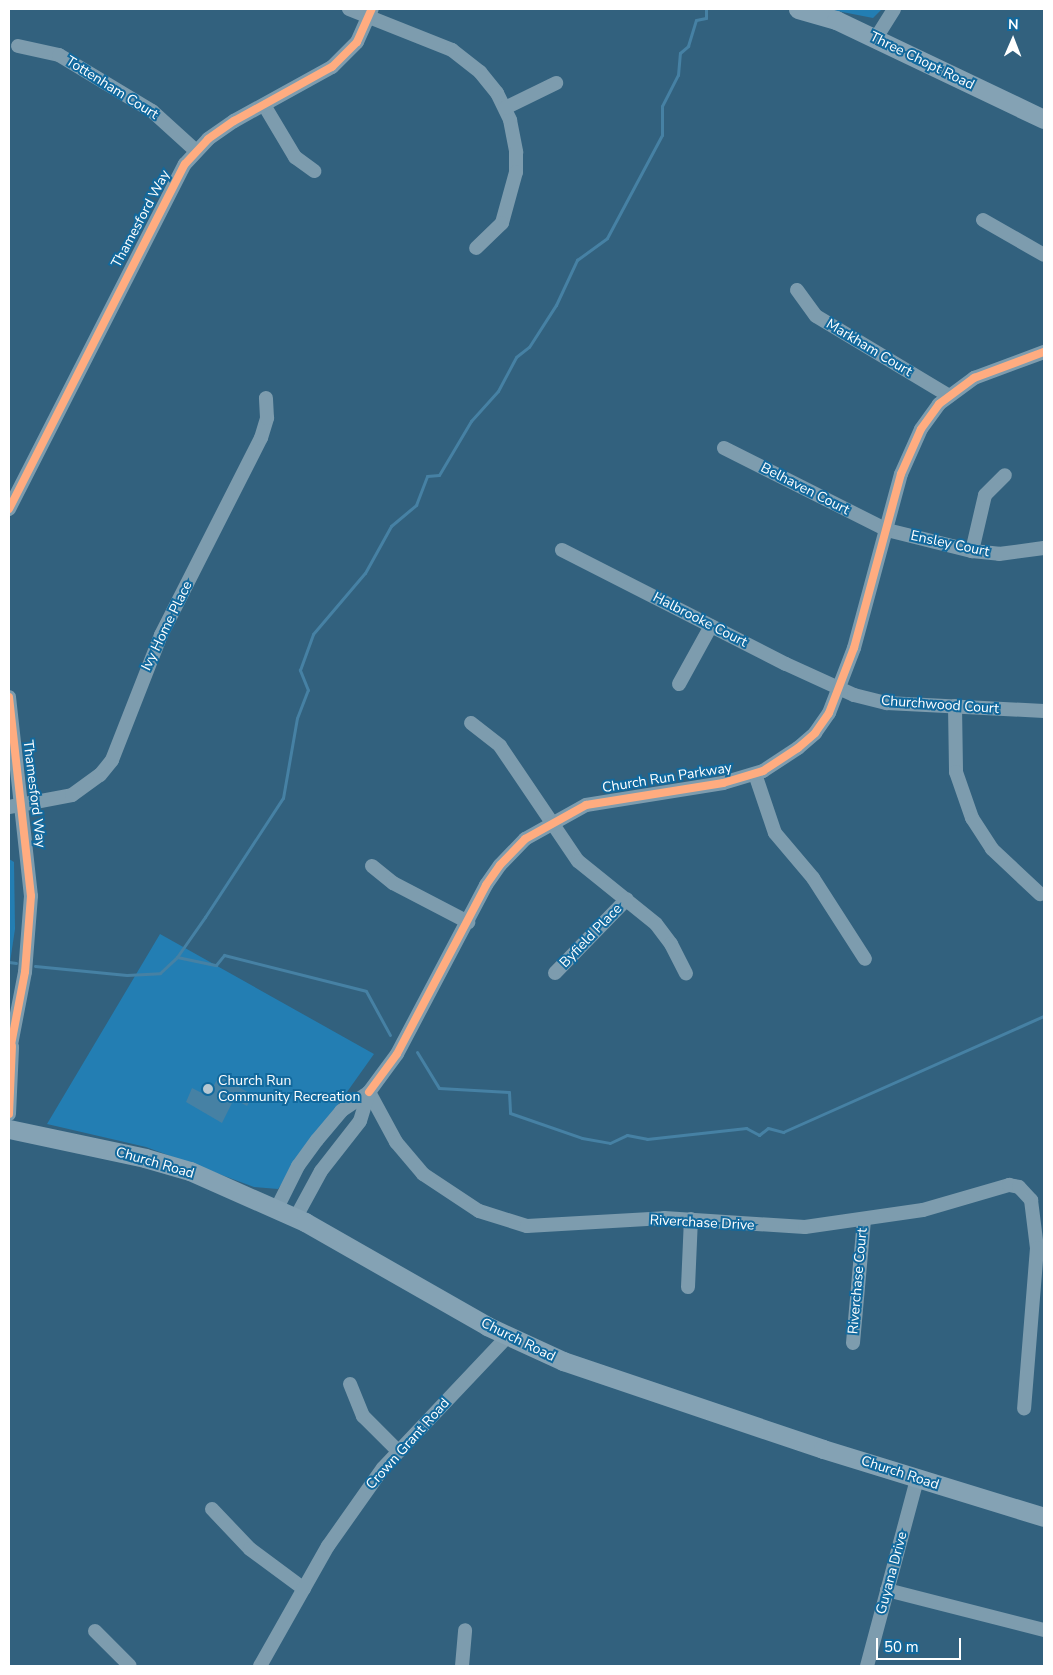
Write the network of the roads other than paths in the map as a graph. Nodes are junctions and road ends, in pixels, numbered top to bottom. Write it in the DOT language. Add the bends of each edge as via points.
graph roads {
  1 [pos="349,9"];
  2 [pos="798,9"];
  3 [pos="894,9"];
  4 [pos="370,13"];
  5 [pos="876,38"];
  6 [pos="18,46"];
  7 [pos="556,83"];
  8 [pos="264,105"];
  9 [pos="505,108"];
  10 [pos="1044,119"];
  11 [pos="196,150"];
  12 [pos="314,171"];
  13 [pos="983,220"];
  14 [pos="476,248"];
  15 [pos="1044,255"];
  16 [pos="797,290"];
  17 [pos="1044,352"];
  18 [pos="949,396"];
  19 [pos="266,398"];
  20 [pos="724,448"];
  21 [pos="1004,475"];
  22 [pos="10,504"];
  23 [pos="886,530"];
  24 [pos="1044,548"];
  25 [pos="562,550"];
  26 [pos="972,551"];
  27 [pos="711,626"];
  28 [pos="680,684"];
  29 [pos="838,689"];
  30 [pos="9,697"];
  31 [pos="955,706"];
  32 [pos="1044,711"];
  33 [pos="471,724"];
  34 [pos="755,774"];
  35 [pos="16,806"];
  36 [pos="551,822"];
  37 [pos="372,866"];
  38 [pos="1040,894"];
  39 [pos="627,899"];
  40 [pos="468,922"];
  41 [pos="865,959"];
  42 [pos="555,973"];
  43 [pos="686,973"];
  44 [pos="10,1049"];
  45 [pos="369,1092"];
  46 [pos="9,1114"];
  47 [pos="9,1129"];
  48 [pos="277,1208"];
  49 [pos="296,1217"];
  50 [pos="864,1219"];
  51 [pos="691,1220"];
  52 [pos="688,1287"];
  53 [pos="508,1336"];
  54 [pos="853,1343"];
  55 [pos="350,1384"];
  56 [pos="1024,1408"];
  57 [pos="398,1452"];
  58 [pos="917,1479"];
  59 [pos="212,1509"];
  60 [pos="1044,1517"];
  61 [pos="304,1589"];
  62 [pos="887,1590"];
  63 [pos="465,1630"];
  64 [pos="1044,1630"];
  65 [pos="95,1631"];
  66 [pos="130,1666"];
  67 [pos="260,1666"];
  68 [pos="462,1666"];
  69 [pos="867,1666"];
  1 -- 4 [label="street"];
  2 -- 5 [label="main road, Three Chopt Road" via="836,20"];
  3 -- 5 [label="street"];
  4 -- 8 [label="street, Thamesford Way" via="344,58 319,76"];
  4 -- 9 [label="street" via="452,50 480,72"];
  5 -- 10 [label="main road, Three Chopt Road"];
  6 -- 11 [label="street, Tottenham Court" via="59,55 152,111"];
  7 -- 9 [label="street"];
  8 -- 11 [label="street, Thamesford Way" via="234,121"];
  8 -- 12 [label="street" via="290,152"];
  9 -- 14 [label="street" via="516,152 514,189 502,224"];
  11 -- 22 [label="street, Thamesford Way" via="170,187"];
  13 -- 15 [label="street"];
  16 -- 18 [label="street, Markham Court" via="816,316"];
  17 -- 18 [label="street, Church Run Parkway" via="988,371"];
  18 -- 23 [label="street, Church Run Parkway" via="939,404 910,449"];
  19 -- 35 [label="street, Ivy Home Place" via="267,418 261,438 154,650 112,760 100,775 72,795"];
  20 -- 23 [label="street, Belhaven Court"];
  21 -- 26 [label="street" via="985,495"];
  23 -- 26 [label="street, Ensley Court"];
  23 -- 29 [label="street, Church Run Parkway" via="854,648"];
  24 -- 26 [label="street, Ensley Court" via="999,554"];
  25 -- 27 [label="street, Halbrooke Court"];
  27 -- 28 [label="street"];
  27 -- 29 [label="street, Halbrooke Court"];
  29 -- 31 [label="street, Churchwood Court" via="887,703"];
  29 -- 34 [label="street, Church Run Parkway" via="829,713 815,733 782,760"];
  30 -- 35 [label="street, Thamesford Way"];
  31 -- 32 [label="street, Churchwood Court"];
  31 -- 38 [label="street" via="954,754 966,805 992,849"];
  33 -- 36 [label="street" via="500,746"];
  34 -- 36 [label="street, Church Run Parkway" via="723,783 602,800"];
  34 -- 41 [label="street" via="775,833 813,878"];
  35 -- 44 [label="street, Thamesford Way" via="30,864 31,915"];
  36 -- 39 [label="street" via="578,861"];
  36 -- 40 [label="street, Church Run Parkway" via="525,839 500,865"];
  37 -- 40 [label="street" via="393,883"];
  39 -- 42 [label="street, Byfield Place"];
  39 -- 43 [label="street" via="656,924"];
  40 -- 45 [label="street, Church Run Parkway" via="400,1049"];
  44 -- 46 [label="street, Thamesford Way"];
  45 -- 48 [label="street, Church Run Parkway" via="341,1110 317,1140 298,1166"];
  45 -- 49 [label="street, Church Run Parkway" via="360,1122 322,1171"];
  45 -- 51 [label="street, Riverchase Drive" via="396,1142 423,1174 448,1194 496,1218 541,1227 664,1218"];
  47 -- 48 [label="main road, Church Road" via="145,1158 215,1181"];
  48 -- 49 [label="main road, Church Road"];
  49 -- 53 [label="main road, Church Road"];
  50 -- 51 [label="street, Riverchase Drive" via="780,1227"];
  50 -- 54 [label="street, Riverchase Court"];
  50 -- 56 [label="street, Riverchase Drive" via="951,1204 1009,1185 1026,1192 1034,1216 1037,1248"];
  51 -- 52 [label="street"];
  53 -- 57 [label="street, Crown Grant Road"];
  53 -- 58 [label="main road, Church Road" via="584,1369"];
  55 -- 57 [label="street" via="363,1416"];
  57 -- 61 [label="street, Crown Grant Road" via="343,1522"];
  58 -- 60 [label="main road, Church Road"];
  58 -- 62 [label="street, Guyana Drive"];
  59 -- 61 [label="street" via="250,1549"];
  61 -- 67 [label="street, Crown Grant Road"];
  62 -- 64 [label="street"];
  62 -- 69 [label="street, Guyana Drive"];
  63 -- 68 [label="street"];
  65 -- 66 [label="street"];
}
